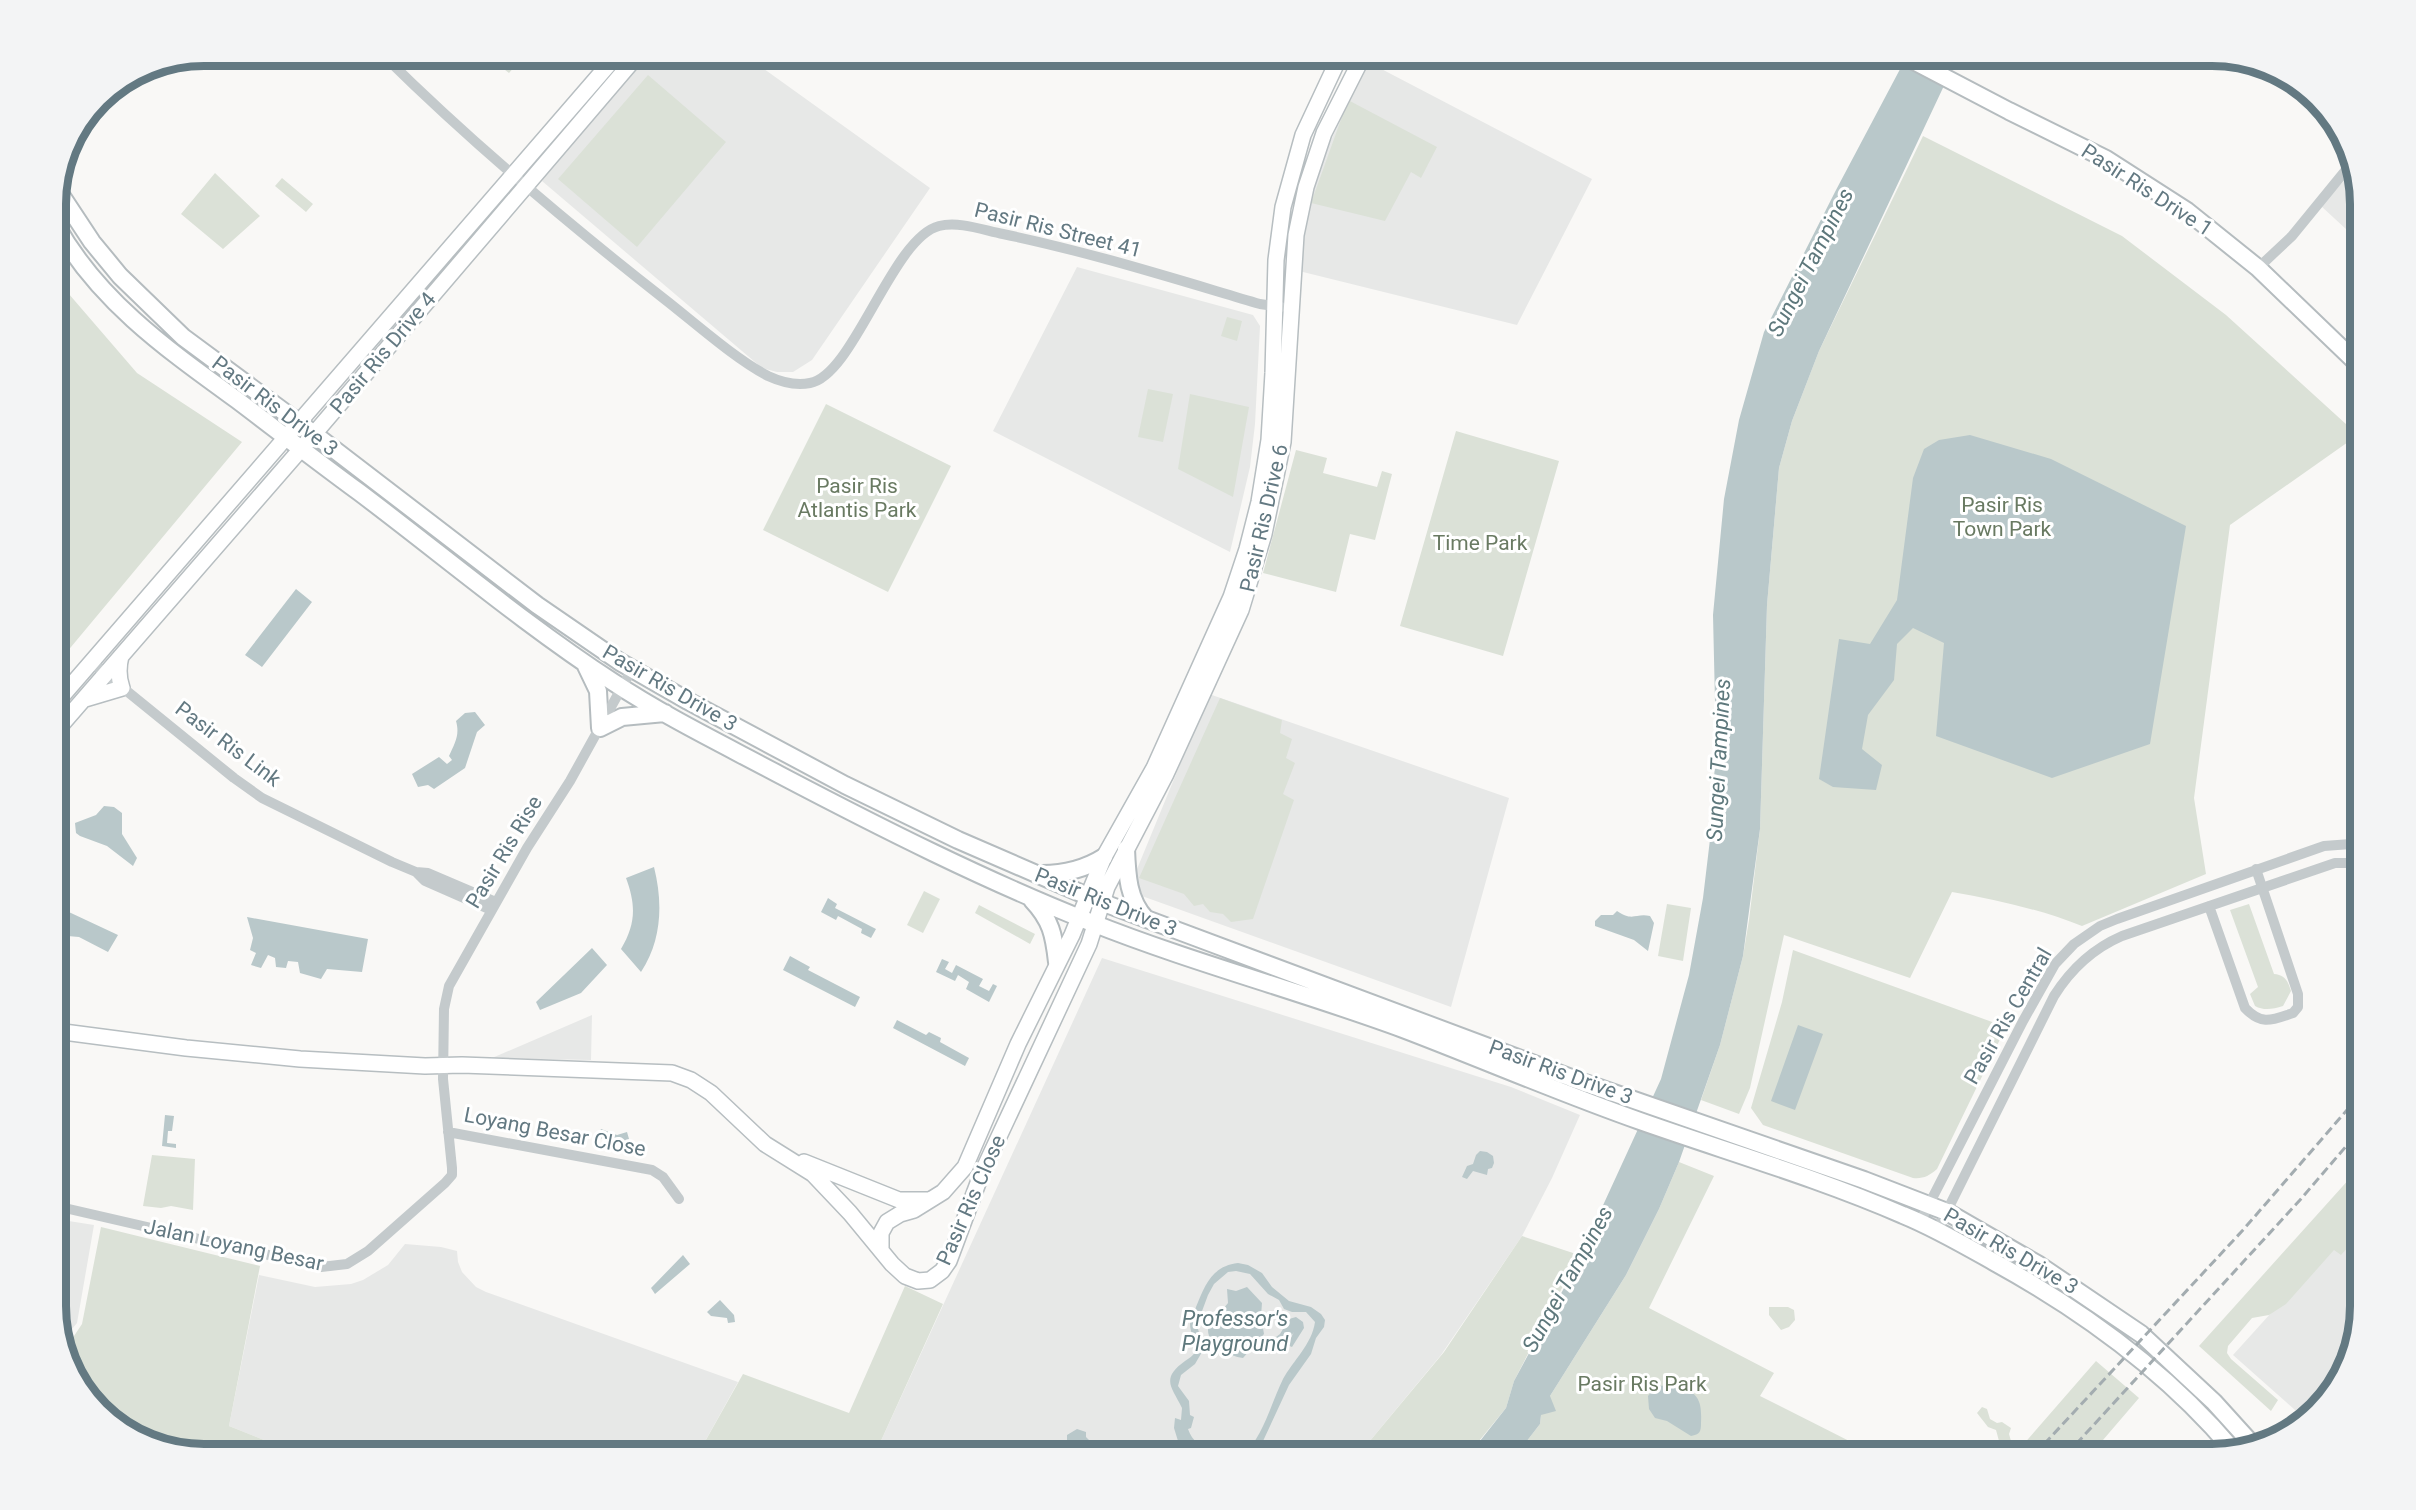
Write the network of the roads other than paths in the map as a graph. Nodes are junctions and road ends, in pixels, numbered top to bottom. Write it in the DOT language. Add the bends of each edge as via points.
graph roads {
  1 [pos="394,66"];
  2 [pos="607,66"];
  3 [pos="628,66"];
  4 [pos="1335,66"];
  5 [pos="1358,66"];
  6 [pos="1926,66"];
  7 [pos="1933,66"];
  8 [pos="1959,81"];
  9 [pos="2346,170"];
  10 [pos="511,175"];
  11 [pos="525,186"];
  12 [pos="66,203"];
  13 [pos="66,244"];
  14 [pos="2262,265"];
  15 [pos="1283,307"];
  16 [pos="2350,341"];
  17 [pos="2350,355"];
  18 [pos="298,422"];
  19 [pos="314,434"];
  20 [pos="285,437"];
  21 [pos="301,448"];
  22 [pos="121,656"];
  23 [pos="91,662"];
  24 [pos="584,662"];
  25 [pos="632,669"];
  26 [pos="106,674"];
  27 [pos="621,687"];
  28 [pos="122,688"];
  29 [pos="66,691"];
  30 [pos="84,699"];
  31 [pos="666,713"];
  32 [pos="66,720"];
  33 [pos="600,728"];
  34 [pos="2350,845"];
  35 [pos="1126,849"];
  36 [pos="1104,857"];
  37 [pos="2350,863"];
  38 [pos="2256,869"];
  39 [pos="1035,873"];
  40 [pos="2262,888"];
  41 [pos="1028,895"];
  42 [pos="1094,900"];
  43 [pos="493,906"];
  44 [pos="2209,906"];
  45 [pos="1079,918"];
  46 [pos="1147,920"];
  47 [pos="1095,924"];
  48 [pos="1057,962"];
  49 [pos="1027,1026"];
  50 [pos="66,1031"];
  51 [pos="1046,1036"];
  52 [pos="443,1066"];
  53 [pos="1697,1121"];
  54 [pos="448,1131"];
  55 [pos="1691,1139"];
  56 [pos="782,1154"];
  57 [pos="864,1186"];
  58 [pos="679,1199"];
  59 [pos="928,1200"];
  60 [pos="1929,1204"];
  61 [pos="66,1208"];
  62 [pos="1947,1212"];
  63 [pos="850,1213"];
  64 [pos="1920,1222"];
  65 [pos="1937,1231"];
  66 [pos="881,1249"];
  67 [pos="2221,1409"];
  68 [pos="2258,1436"];
  69 [pos="2248,1439"];
  70 [pos="2227,1443"];
  1 -- 10 [label="street, Pasir Ris Street 41"];
  2 -- 10 [label="street, Pasir Ris Drive 4"];
  3 -- 11 [label="street, Pasir Ris Drive 4"];
  4 -- 15 [label="street, Pasir Ris Drive 6" via="1303,135 1283,207 1276,260"];
  5 -- 15 [label="street, Pasir Ris Drive 6" via="1324,132 1313,164"];
  6 -- 8 [label="main road, Pasir Ris Drive 1"];
  7 -- 8 [label="main road, Pasir Ris Drive 1"];
  8 -- 14 [label="main road, Pasir Ris Drive 1" via="2149,177"];
  9 -- 14 [label="street" via="2292,236"];
  10 -- 11 [label="street, Pasir Ris Street 41"];
  10 -- 18 [label="street, Pasir Ris Drive 4"];
  11 -- 15 [label="street, Pasir Ris Street 41" via="726,347 765,374 786,383 818,381 830,372 899,265 926,231 939,226 954,225 1022,238"];
  11 -- 19 [label="street, Pasir Ris Drive 4"];
  12 -- 18 [label="main road, Pasir Ris Drive 3" via="92,242 128,284 183,337"];
  13 -- 20 [label="main road, Pasir Ris Drive 3" via="96,284 127,315"];
  14 -- 16 [label="main road, Pasir Ris Drive 1"];
  14 -- 17 [label="main road, Pasir Ris Drive 1"];
  15 -- 35 [label="street, Pasir Ris Drive 6" via="1283,442 1254,571 1241,610"];
  15 -- 36 [label="street, Pasir Ris Drive 6" via="1269,440 1247,549 1230,597 1154,768"];
  18 -- 19 [label="main road, Pasir Ris Drive 3"];
  18 -- 20 [label="street, Pasir Ris Drive 4"];
  19 -- 21 [label="street, Pasir Ris Drive 4"];
  19 -- 25 [label="main road, Pasir Ris Drive 3" via="537,605"];
  20 -- 21 [label="main road, Pasir Ris Drive 3"];
  20 -- 23 [label="street, Pasir Ris Drive 4"];
  21 -- 22 [label="street, Pasir Ris Drive 4"];
  21 -- 24 [label="main road, Pasir Ris Drive 3" via="522,621"];
  22 -- 26 [label="street, Pasir Ris Drive 4"];
  22 -- 28 [label="street"];
  23 -- 26 [label="street, Pasir Ris Link"];
  23 -- 29 [label="street, Pasir Ris Drive 4"];
  24 -- 27 [label="main road, Pasir Ris Drive 3"];
  24 -- 33 [label="main road" via="598,691"];
  25 -- 27 [label="street, Pasir Ris Rise"];
  25 -- 39 [label="main road, Pasir Ris Drive 3" via="845,785"];
  26 -- 28 [label="street, Pasir Ris Link"];
  26 -- 30 [label="street, Pasir Ris Drive 4"];
  27 -- 31 [label="main road, Pasir Ris Drive 3"];
  27 -- 33 [label="street, Pasir Ris Rise"];
  28 -- 30 [label="street"];
  28 -- 43 [label="street, Pasir Ris Link" via="254,793 416,872 425,881"];
  30 -- 32 [label="street, Pasir Ris Drive 4"];
  31 -- 33 [label="main road" via="622,717"];
  31 -- 41 [label="main road, Pasir Ris Drive 3" via="931,852"];
  33 -- 43 [label="street, Pasir Ris Rise"];
  34 -- 38 [label="street, Pasir Ris Central" via="2324,846"];
  35 -- 42 [label="street, Pasir Ris Drive 6"];
  35 -- 46 [label="main road" via="1130,891"];
  36 -- 39 [label="main road" via="1070,872"];
  36 -- 42 [label="street, Pasir Ris Drive 6"];
  37 -- 40 [label="street, Pasir Ris Central" via="2335,863"];
  38 -- 40 [label="street"];
  38 -- 60 [label="street, Pasir Ris Central" via="2100,926 2055,964"];
  39 -- 42 [label="main road, Pasir Ris Drive 3"];
  40 -- 44 [label="street, Pasir Ris Central"];
  40 -- 44 [label="street" via="2299,1000 2294,1013 2263,1021 2245,1008"];
  41 -- 45 [label="main road, Pasir Ris Drive 3"];
  41 -- 48 [label="main road" via="1047,916"];
  42 -- 45 [label="street, Pasir Ris Drive 6"];
  42 -- 46 [label="main road, Pasir Ris Drive 3"];
  42 -- 47 [label="street, Pasir Ris Drive 6"];
  43 -- 52 [label="street, Pasir Ris Rise" via="449,986 444,1009"];
  44 -- 62 [label="street, Pasir Ris Central" via="2108,942 2086,957 2064,980 2037,1026"];
  45 -- 47 [label="main road, Pasir Ris Drive 3"];
  45 -- 48 [label="street, Pasir Ris Close"];
  46 -- 53 [label="main road, Pasir Ris Drive 3"];
  47 -- 51 [label="street, Pasir Ris Close"];
  47 -- 55 [label="main road, Pasir Ris Drive 3" via="1398,1027 1553,1090"];
  48 -- 49 [label="street, Pasir Ris Close"];
  49 -- 51 [label="street"];
  49 -- 59 [label="street, Pasir Ris Close" via="965,1167 943,1192"];
  50 -- 52 [label="street" via="254,1056"];
  51 -- 66 [label="street, Pasir Ris Close" via="981,1175 942,1271 930,1280 912,1279 892,1264"];
  52 -- 54 [label="street, Jalan Loyang Besar"];
  52 -- 56 [label="street" via="672,1073 711,1093 765,1144"];
  53 -- 55 [label="main road" via="1699,1131"];
  53 -- 60 [label="main road, Pasir Ris Drive 3"];
  54 -- 58 [label="street, Loyang Besar Close" via="652,1170 663,1177"];
  54 -- 61 [label="street, Jalan Loyang Besar" via="452,1175 368,1251 347,1264 321,1267"];
  55 -- 64 [label="main road, Pasir Ris Drive 3" via="1855,1195"];
  56 -- 57 [label="street"];
  56 -- 63 [label="street" via="813,1174"];
  57 -- 59 [label="street" via="899,1200"];
  57 -- 63 [label="street" via="851,1195"];
  59 -- 66 [label="street, Pasir Ris Close" via="887,1222 881,1233"];
  60 -- 62 [label="main road, Pasir Ris Drive 3"];
  60 -- 64 [label="street, Pasir Ris Central"];
  62 -- 65 [label="street, Pasir Ris Central"];
  62 -- 67 [label="main road, Pasir Ris Drive 3" via="2039,1265 2141,1334"];
  63 -- 66 [label="street"];
  64 -- 65 [label="main road, Pasir Ris Drive 3"];
  65 -- 70 [label="main road, Pasir Ris Drive 3" via="2085,1317 2127,1348"];
  67 -- 68 [label="main road"];
  67 -- 69 [label="main road, Pasir Ris Drive 3"];
}
